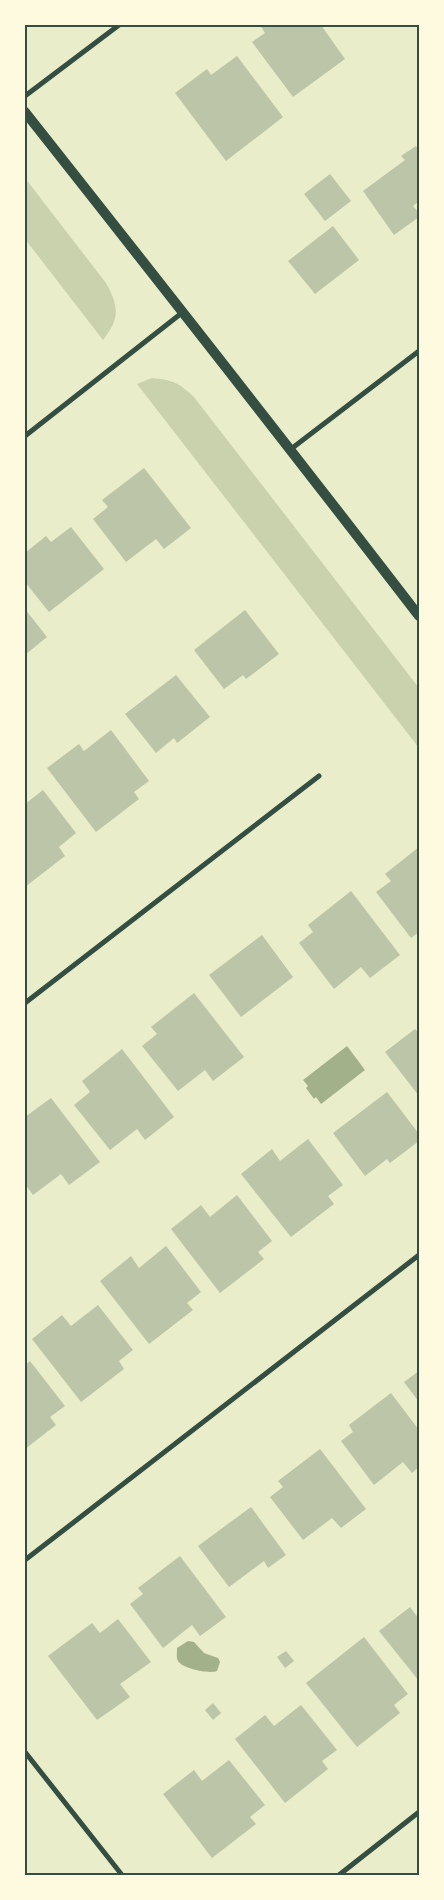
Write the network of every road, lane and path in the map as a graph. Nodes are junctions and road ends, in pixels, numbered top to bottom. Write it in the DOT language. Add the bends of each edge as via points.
graph roads {
  1 [pos="119,25"];
  2 [pos="25,96"];
  3 [pos="25,112"];
  4 [pos="183,312"];
  5 [pos="419,351"];
  6 [pos="25,436"];
  7 [pos="291,449"];
  8 [pos="419,616"];
  9 [pos="319,776"];
  10 [pos="25,1003"];
  11 [pos="419,1254"];
  12 [pos="25,1560"];
  13 [pos="25,1752"];
  14 [pos="419,1812"];
  15 [pos="122,1875"];
  16 [pos="339,1875"];
  1 -- 2 [label="street"];
  3 -- 4 [label="main road"];
  4 -- 6 [label="street"];
  4 -- 7 [label="main road"];
  5 -- 7 [label="street"];
  7 -- 8 [label="main road"];
  9 -- 10 [label="street"];
  11 -- 12 [label="street"];
  13 -- 15 [label="street"];
  14 -- 16 [label="street"];
}
